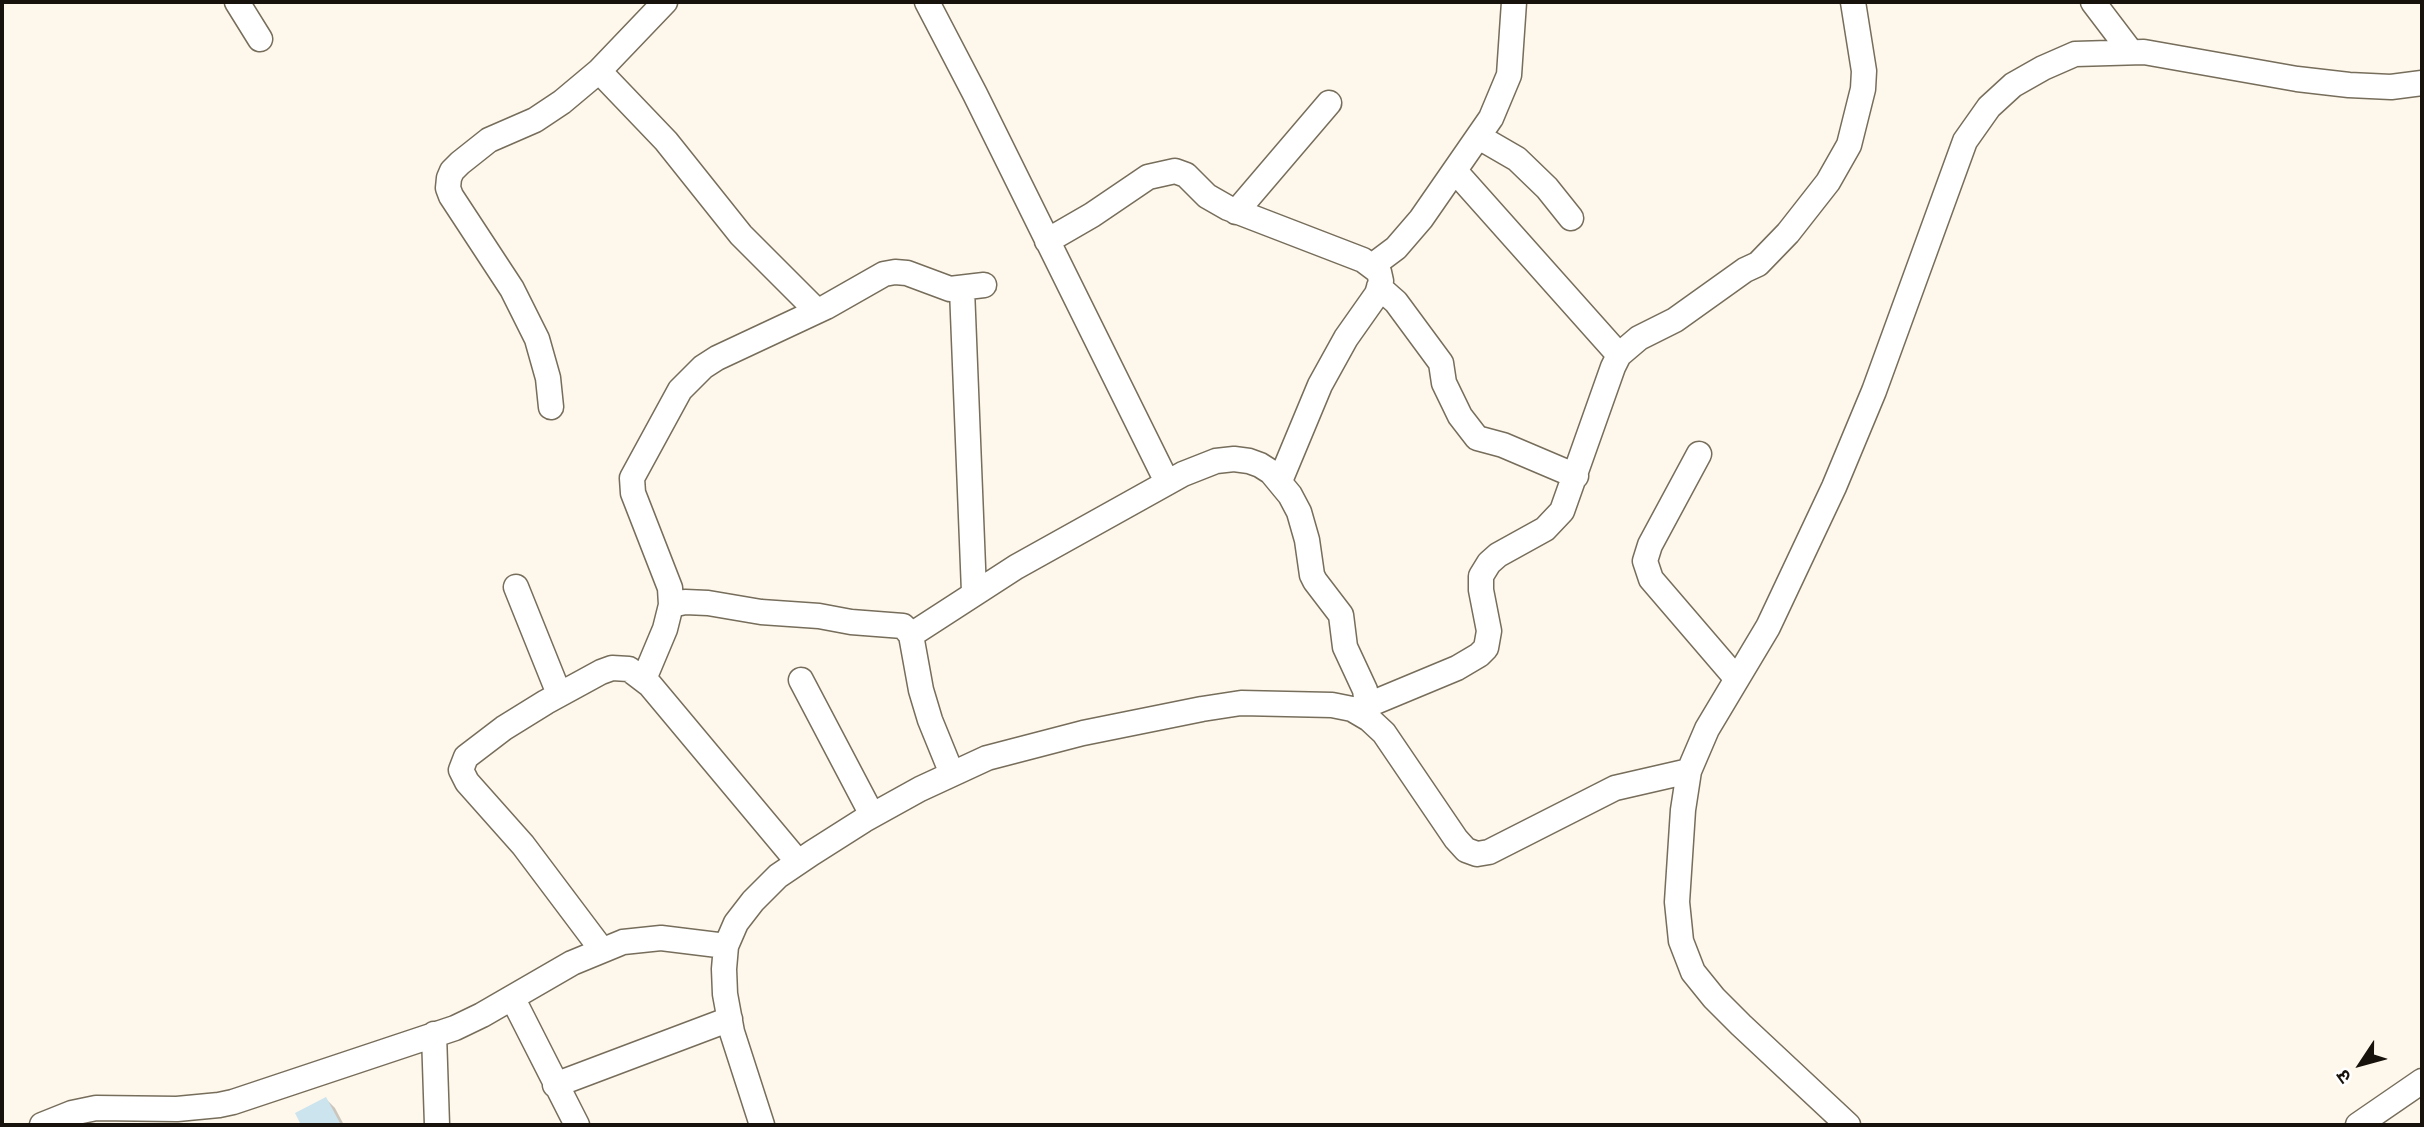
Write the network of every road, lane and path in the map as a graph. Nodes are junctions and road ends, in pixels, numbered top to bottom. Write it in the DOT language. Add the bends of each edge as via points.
graph roads {
  1 [pos="237,2"];
  2 [pos="665,2"];
  3 [pos="927,2"];
  4 [pos="1514,2"];
  5 [pos="1853,2"];
  6 [pos="2093,2"];
  7 [pos="260,39"];
  8 [pos="2132,52"];
  9 [pos="599,71"];
  10 [pos="2422,83"];
  11 [pos="1329,103"];
  12 [pos="1479,137"];
  13 [pos="1455,171"];
  14 [pos="1236,212"];
  15 [pos="1571,218"];
  16 [pos="1047,241"];
  17 [pos="1376,277"];
  18 [pos="817,311"];
  19 [pos="1619,355"];
  20 [pos="551,407"];
  21 [pos="1699,454"];
  22 [pos="1576,476"];
  23 [pos="1280,481"];
  24 [pos="1167,482"];
  25 [pos="516,587"];
  26 [pos="974,593"];
  27 [pos="671,606"];
  28 [pos="911,635"];
  29 [pos="1736,678"];
  30 [pos="644,679"];
  31 [pos="801,680"];
  32 [pos="559,694"];
  33 [pos="1368,712"];
  34 [pos="1689,771"];
  35 [pos="952,774"];
  36 [pos="872,815"];
  37 [pos="798,862"];
  38 [pos="726,946"];
  39 [pos="602,950"];
  40 [pos="513,999"];
  41 [pos="730,1019"];
  42 [pos="434,1034"];
  43 [pos="2422,1082"];
  44 [pos="555,1085"];
  45 [pos="217,1115"];
  46 [pos="42,1125"];
  47 [pos="437,1125"];
  48 [pos="577,1125"];
  49 [pos="762,1125"];
  50 [pos="1848,1125"];
  51 [pos="2358,1125"];
  1 -- 7 [label="street"];
  2 -- 9 [label="street"];
  3 -- 16 [label="street"];
  4 -- 12 [label="street" via="1509,75"];
  5 -- 19 [label="street" via="1863,89 1849,145 1828,182 1758,264"];
  6 -- 8 [label="street"];
  8 -- 10 [label="street" via="2348,85 2391,88"];
  8 -- 29 [label="street" via="2075,54 2043,68 2013,85 1989,107 1965,141 1834,487 1769,627"];
  9 -- 18 [label="street" via="666,141 764,260"];
  9 -- 20 [label="street" via="549,112 479,148 449,178 451,196 512,289 537,339"];
  11 -- 14 [label="street"];
  12 -- 13 [label="street"];
  12 -- 15 [label="street" via="1517,159"];
  13 -- 17 [label="street"];
  13 -- 19 [label="street"];
  14 -- 16 [label="street" via="1207,196 1186,175 1164,172 1148,177"];
  14 -- 17 [label="street" via="1363,260"];
  16 -- 24 [label="street"];
  17 -- 22 [label="street" via="1441,363 1444,383 1477,438"];
  17 -- 23 [label="street" via="1320,385"];
  18 -- 26 [label="street" via="877,276 895,272 940,287 973,287"];
  18 -- 27 [label="street" via="733,349 698,371 680,390 636,470 633,493 670,588"];
  19 -- 22 [label="street"];
  21 -- 29 [label="street" via="1644,561 1668,601"];
  22 -- 33 [label="street" via="1554,522 1498,555 1481,576 1489,631 1486,648 1457,668"];
  23 -- 24 [label="street" via="1260,465 1234,459 1200,465"];
  23 -- 33 [label="street" via="1304,527 1315,582 1341,615 1345,647 1365,690"];
  24 -- 26 [label="street"];
  25 -- 32 [label="street"];
  26 -- 28 [label="street"];
  27 -- 28 [label="street" via="708,603 864,624 897,624"];
  27 -- 30 [label="street"];
  28 -- 35 [label="street" via="924,700"];
  29 -- 34 [label="street"];
  30 -- 32 [label="street" via="629,669 612,668"];
  30 -- 37 [label="street"];
  31 -- 36 [label="street"];
  32 -- 39 [label="street" via="478,747 466,757 461,770"];
  33 -- 34 [label="street" via="1456,839 1477,854 1615,788"];
  33 -- 35 [label="street" via="1332,705 1241,703 1083,733 987,758"];
  34 -- 50 [label="street" via="1677,902 1681,941 1693,972 1741,1025"];
  35 -- 36 [label="street"];
  36 -- 37 [label="street"];
  37 -- 38 [label="street" via="753,901"];
  38 -- 39 [label="street" via="661,938 623,942"];
  38 -- 41 [label="street"];
  39 -- 40 [label="street"];
  40 -- 42 [label="street"];
  40 -- 44 [label="street"];
  41 -- 44 [label="street"];
  41 -- 49 [label="street"];
  42 -- 45 [label="street"];
  42 -- 47 [label="street"];
  43 -- 51 [label="street"];
  44 -- 48 [label="street"];
  45 -- 46 [label="street" via="96,1108"];
}
